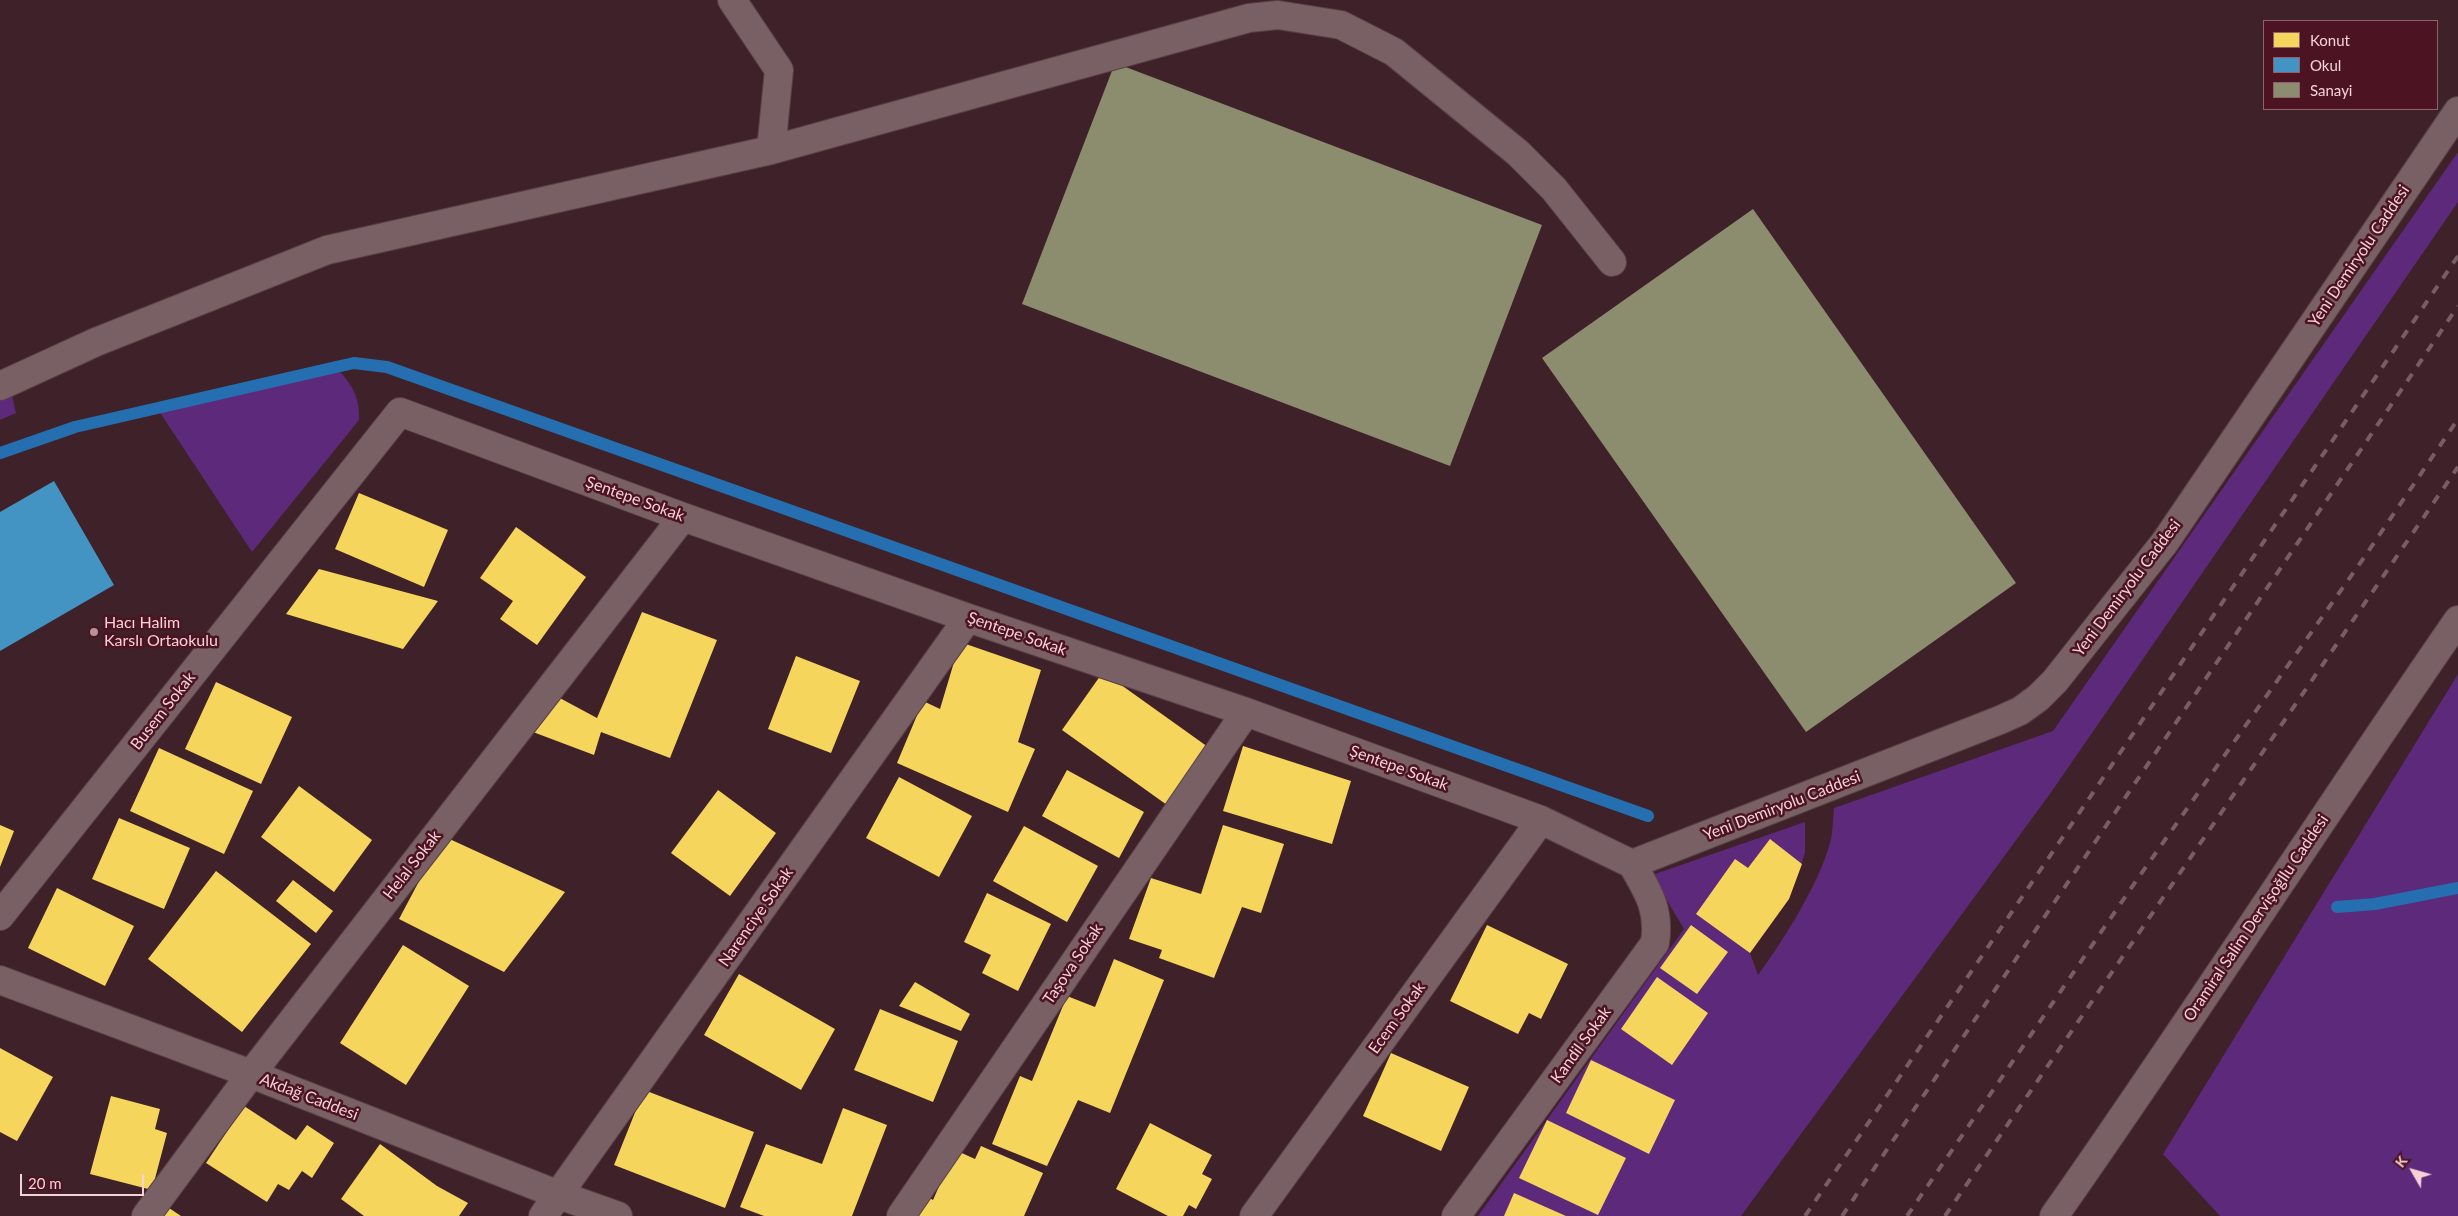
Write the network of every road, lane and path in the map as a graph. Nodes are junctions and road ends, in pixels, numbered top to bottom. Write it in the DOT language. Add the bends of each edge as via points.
graph roads {
  1 [pos="732,0"];
  2 [pos="2458,111"];
  3 [pos="771,150"];
  4 [pos="1612,262"];
  5 [pos="0,386"];
  6 [pos="400,412"];
  7 [pos="683,517"];
  8 [pos="968,618"];
  9 [pos="2458,620"];
  10 [pos="1246,712"];
  11 [pos="1541,820"];
  12 [pos="1632,864"];
  13 [pos="0,916"];
  14 [pos="0,980"];
  15 [pos="250,1074"];
  16 [pos="551,1206"];
  17 [pos="146,1216"];
  18 [pos="618,1216"];
  19 [pos="900,1216"];
  20 [pos="1254,1216"];
  21 [pos="1456,1216"];
  22 [pos="2054,1216"];
  1 -- 3 [label="street" via="780,70"];
  2 -- 12 [label="street, Yeni Demiryolu Caddesi" via="2165,542 2038,698 2000,720"];
  3 -- 4 [label="street" via="1249,18 1278,15 1313,19 1341,25 1394,52 1518,153 1554,189"];
  3 -- 5 [label="street" via="327,250 96,342"];
  6 -- 7 [label="street, Şentepe Sokak"];
  6 -- 13 [label="street, Busem Sokak"];
  7 -- 8 [label="street, Şentepe Sokak"];
  7 -- 15 [label="street, Helal Sokak"];
  8 -- 10 [label="street, Şentepe Sokak"];
  8 -- 16 [label="street, Narenciye Sokak"];
  9 -- 22 [label="street, Oramiral Salim Dervişoğllu Caddesi" via="2129,1110"];
  10 -- 11 [label="street, Şentepe Sokak"];
  10 -- 19 [label="street, Taşova Sokak"];
  11 -- 12 [label="street, Şentepe Sokak"];
  11 -- 20 [label="street, Ecem Sokak"];
  12 -- 21 [label="street, Kandil Sokak" via="1654,905 1658,924 1656,943"];
  14 -- 15 [label="street, Akdağ Caddesi"];
  15 -- 16 [label="street, Akdağ Caddesi"];
  15 -- 17 [label="street, Helal Sokak"];
  16 -- 18 [label="street, Akdağ Caddesi"];
}
